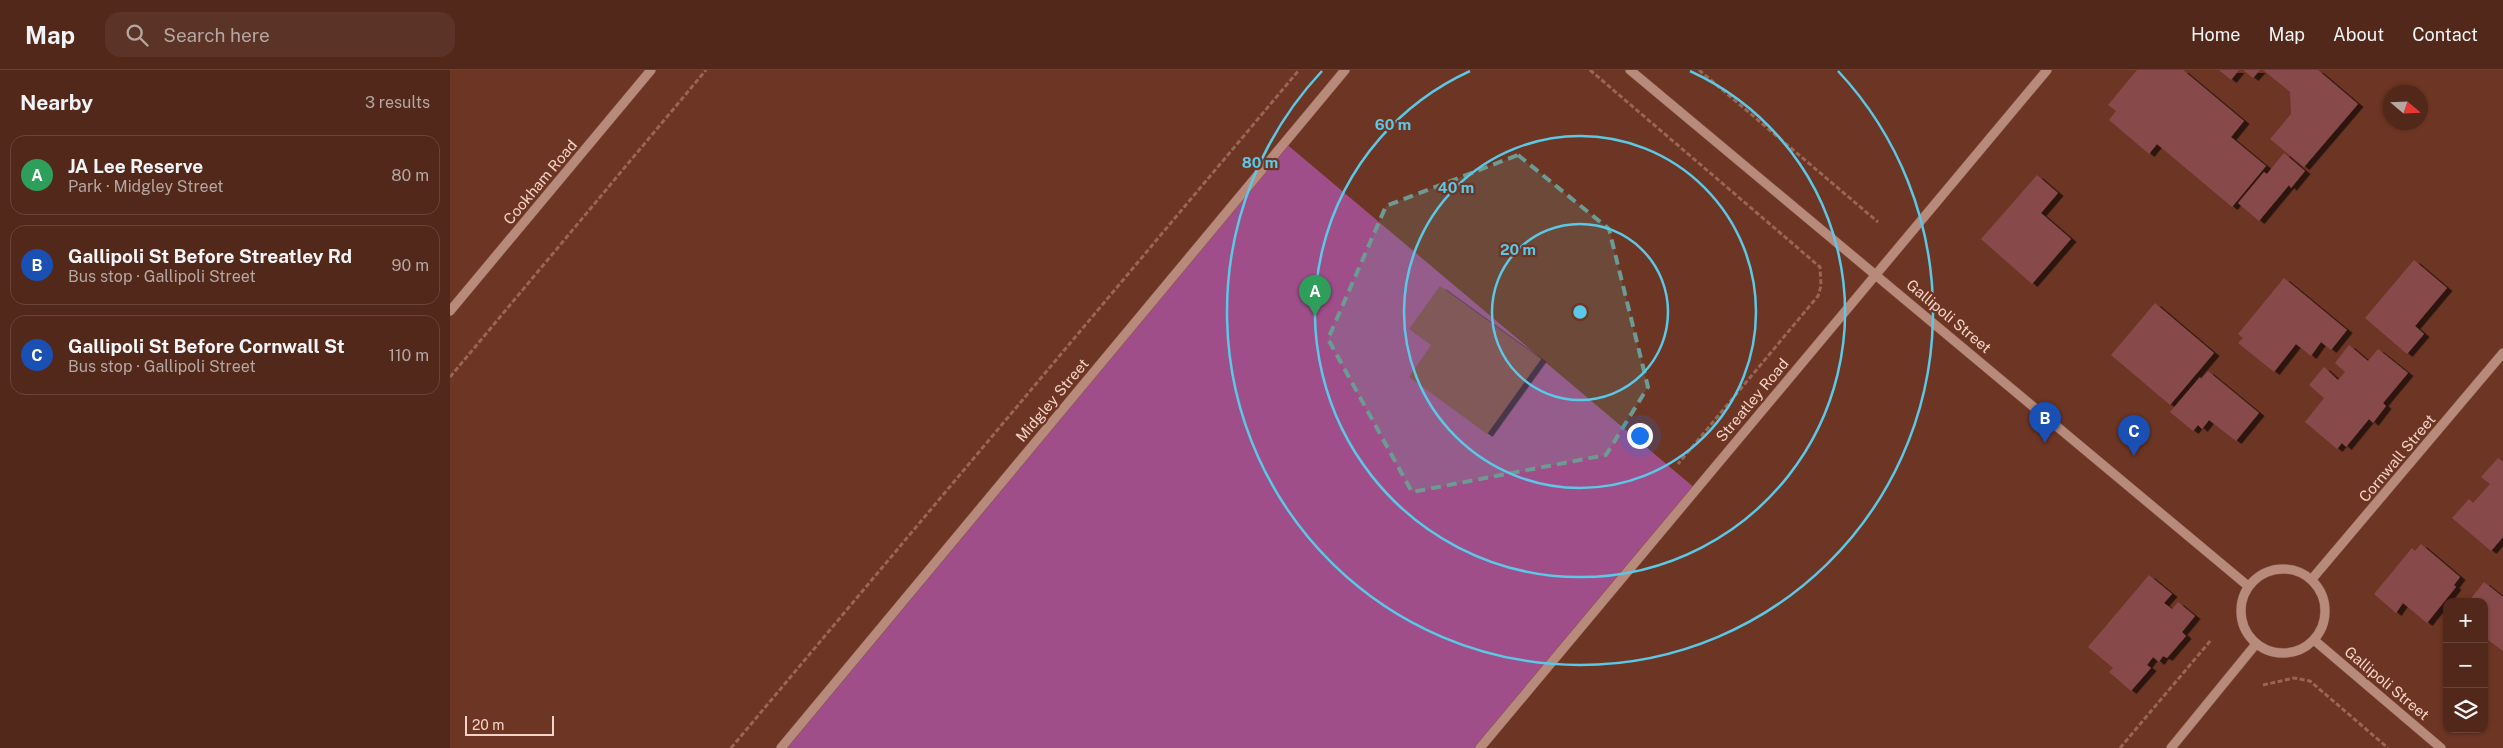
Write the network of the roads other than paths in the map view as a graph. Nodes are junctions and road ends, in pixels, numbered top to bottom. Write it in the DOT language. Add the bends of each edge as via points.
graph roads {
  1 [pos="651,70"];
  2 [pos="1345,70"];
  3 [pos="1630,70"];
  4 [pos="2047,70"];
  5 [pos="1876,273"];
  6 [pos="450,311"];
  7 [pos="2503,352"];
  8 [pos="2312,579"];
  9 [pos="2248,586"];
  10 [pos="2314,640"];
  11 [pos="2256,644"];
  12 [pos="782,748"];
  13 [pos="1480,748"];
  14 [pos="2171,748"];
  15 [pos="2442,748"];
  1 -- 6 [label="street, Cookham Road"];
  2 -- 12 [label="street, Midgley Street"];
  3 -- 5 [label="street, Gallipoli Street"];
  4 -- 5 [label="street, Streatley Road"];
  5 -- 9 [label="street, Gallipoli Street"];
  5 -- 13 [label="street, Streatley Road"];
  7 -- 8 [label="street, Cornwall Street"];
  8 -- 9 [label="street" via="2299,572 2277,569 2266,572"];
  8 -- 10 [label="street" via="2322,592 2325,612 2324,622"];
  9 -- 11 [label="street" via="2241,616 2246,631"];
  10 -- 11 [label="street" via="2286,653"];
  10 -- 15 [label="street, Gallipoli Street"];
  11 -- 14 [label="street"];
}
